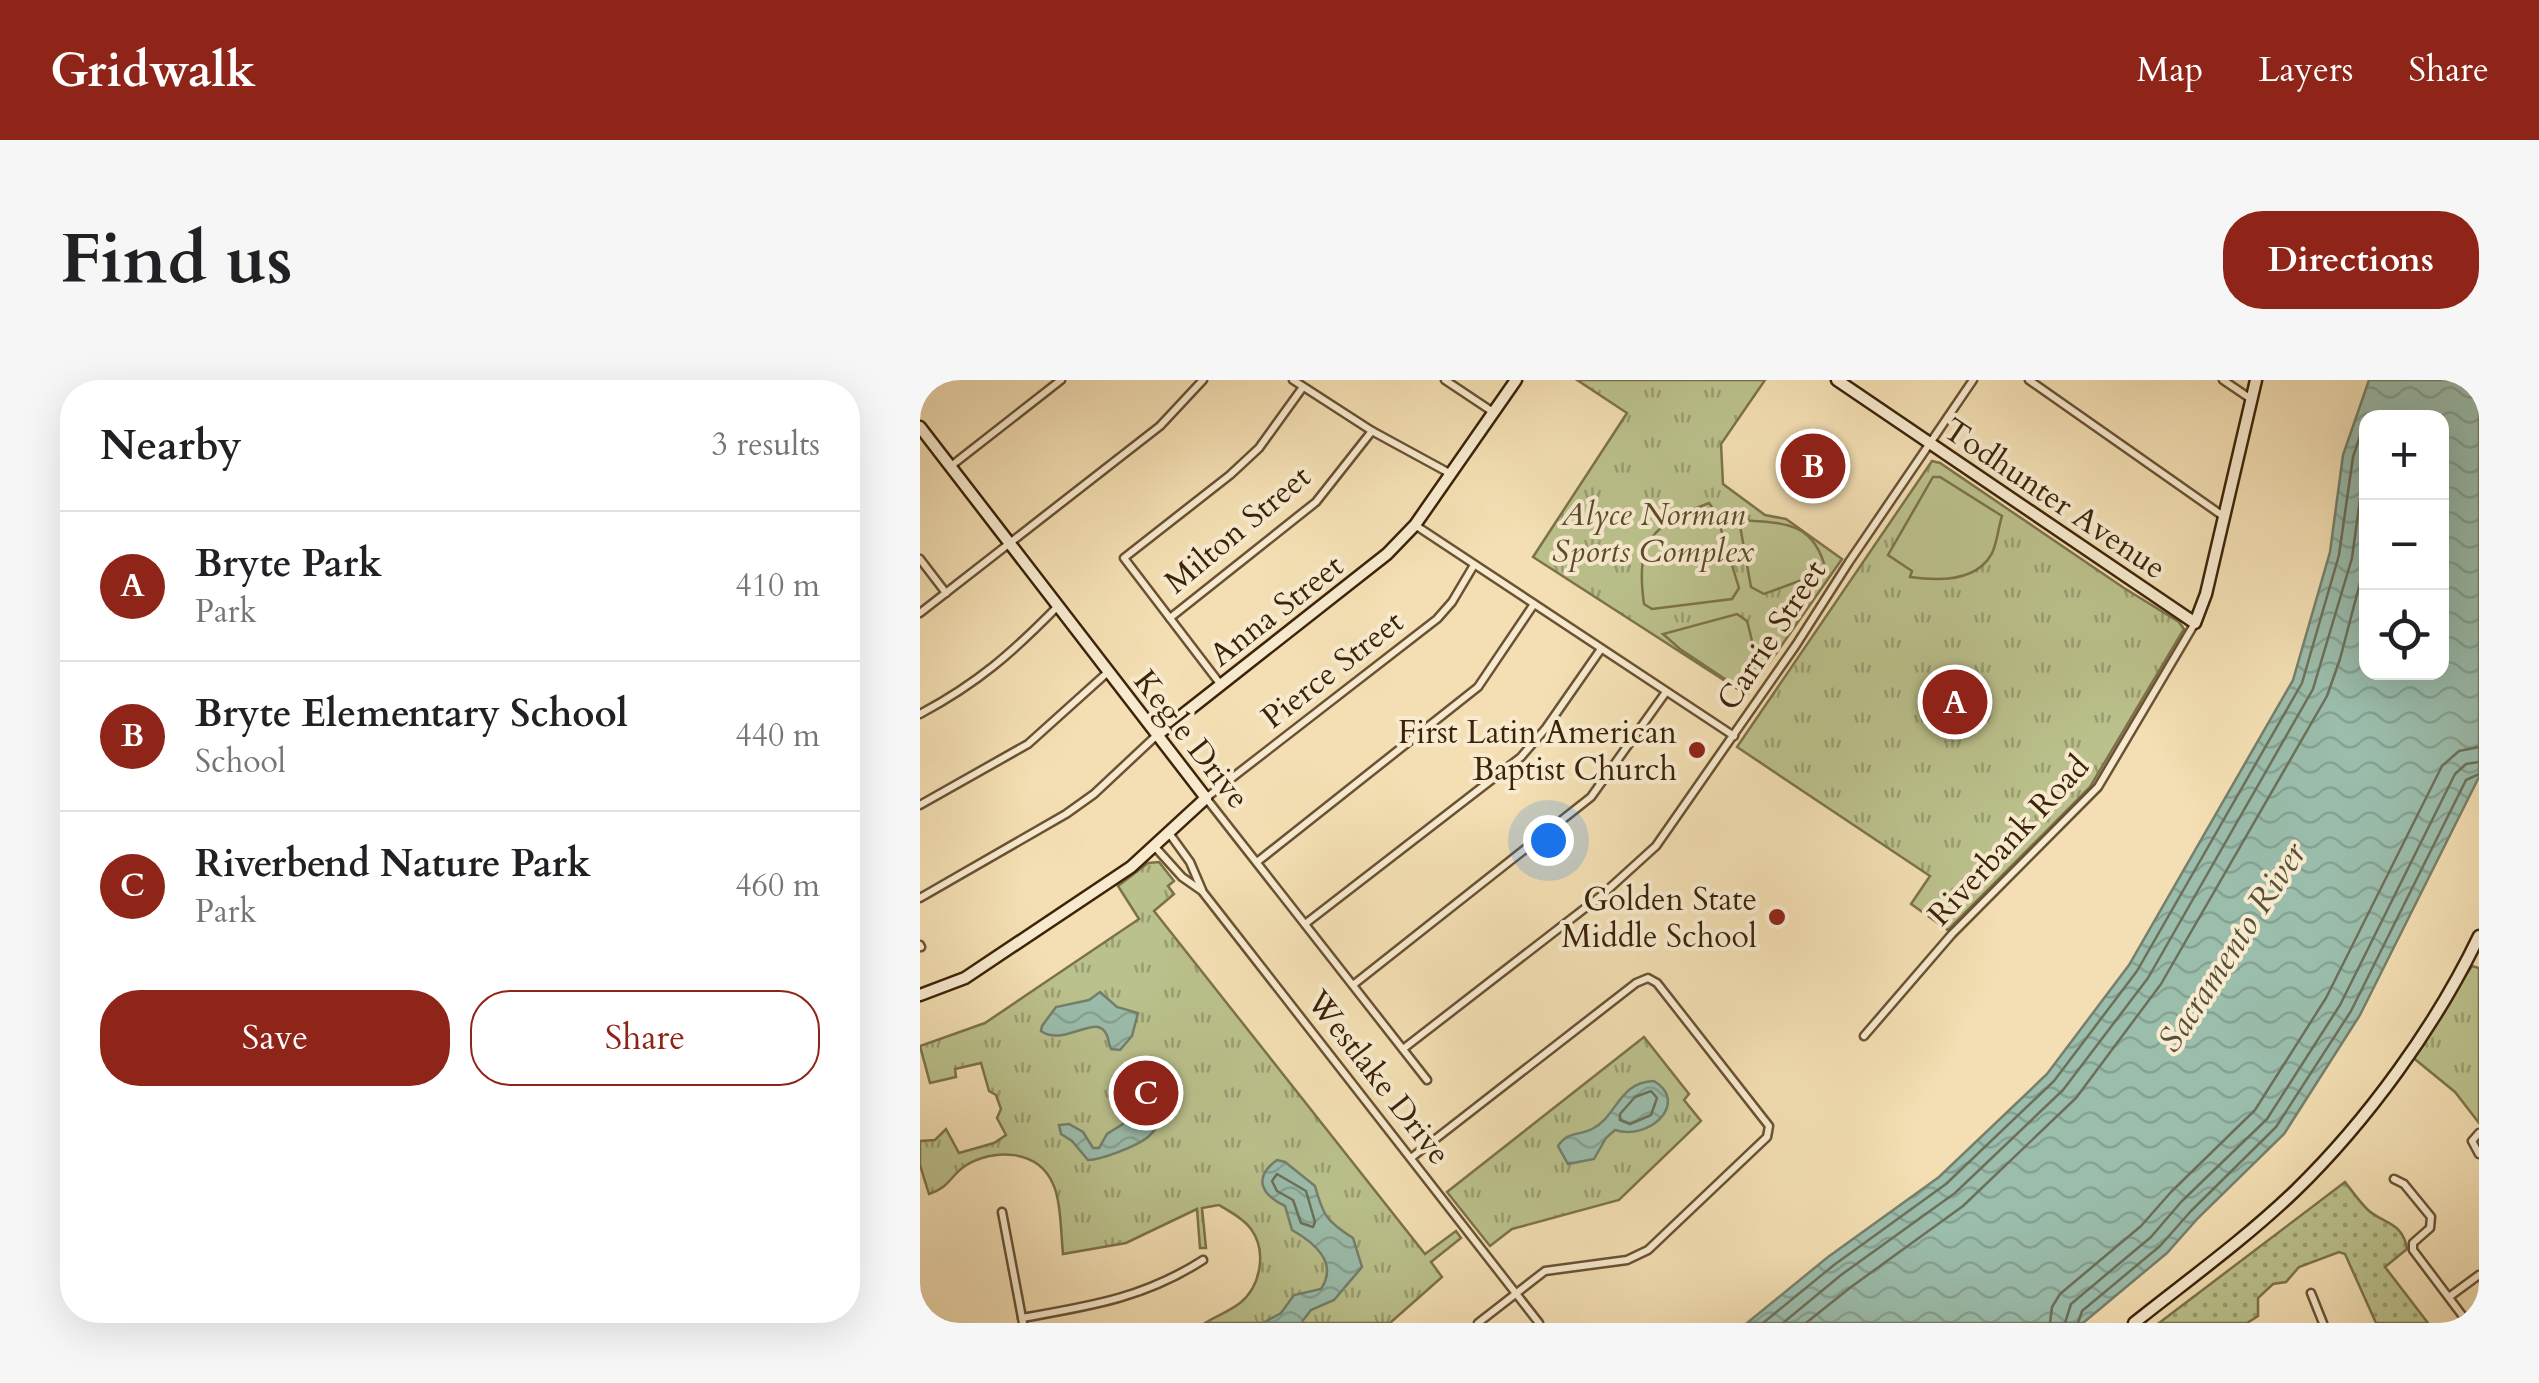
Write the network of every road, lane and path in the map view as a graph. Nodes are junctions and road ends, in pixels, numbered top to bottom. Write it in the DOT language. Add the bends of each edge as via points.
graph roads {
  1 [pos="1062,380"];
  2 [pos="1203,380"];
  3 [pos="1292,380"];
  4 [pos="1445,380"];
  5 [pos="1516,380"];
  6 [pos="1837,380"];
  7 [pos="1973,380"];
  8 [pos="2030,380"];
  9 [pos="2223,380"];
  10 [pos="2256,380"];
  11 [pos="1303,387"];
  12 [pos="2252,400"];
  13 [pos="1493,412"];
  14 [pos="920,427"];
  15 [pos="1372,431"];
  16 [pos="1928,444"];
  17 [pos="951,466"];
  18 [pos="1452,475"];
  19 [pos="2223,516"];
  20 [pos="1416,525"];
  21 [pos="1008,544"];
  22 [pos="920,560"];
  23 [pos="1474,565"];
  24 [pos="946,593"];
  25 [pos="1534,604"];
  26 [pos="1058,606"];
  27 [pos="920,613"];
  28 [pos="1170,618"];
  29 [pos="2195,623"];
  30 [pos="1601,648"];
  31 [pos="1108,672"];
  32 [pos="1221,685"];
  33 [pos="1666,692"];
  34 [pos="920,714"];
  35 [pos="1158,735"];
  36 [pos="1734,736"];
  37 [pos="1206,798"];
  38 [pos="920,805"];
  39 [pos="1169,834"];
  40 [pos="1155,847"];
  41 [pos="1190,862"];
  42 [pos="1256,862"];
  43 [pos="1178,872"];
  44 [pos="1202,891"];
  45 [pos="920,898"];
  46 [pos="1305,924"];
  47 [pos="2479,936"];
  48 [pos="1354,985"];
  49 [pos="920,995"];
  50 [pos="1864,1036"];
  51 [pos="1403,1049"];
  52 [pos="1427,1080"];
  53 [pos="2479,1133"];
  54 [pos="2479,1154"];
  55 [pos="1411,1158"];
  56 [pos="2394,1179"];
  57 [pos="1002,1212"];
  58 [pos="1203,1260"];
  59 [pos="2479,1275"];
  60 [pos="1516,1293"];
  61 [pos="2311,1293"];
  62 [pos="2449,1298"];
  63 [pos="1023,1320"];
  64 [pos="1478,1323"];
  65 [pos="1539,1323"];
  66 [pos="2134,1323"];
  67 [pos="2322,1323"];
  68 [pos="2468,1323"];
  1 -- 17 [label="street"];
  2 -- 21 [label="street" via="1160,426"];
  3 -- 11 [label="street"];
  4 -- 13 [label="street"];
  5 -- 13 [label="street, Anna Street"];
  6 -- 16 [label="street, Todhunter Avenue"];
  7 -- 16 [label="street, Carrie Street"];
  8 -- 19 [label="street"];
  9 -- 12 [label="street"];
  10 -- 12 [label="street, Riverbank Road"];
  11 -- 15 [label="street"];
  11 -- 28 [label="street" via="1260,448 1124,558"];
  12 -- 19 [label="street, Riverbank Road"];
  13 -- 18 [label="street, Anna Street"];
  14 -- 17 [label="street, Kegle Drive"];
  15 -- 18 [label="street"];
  15 -- 28 [label="street, Milton Street" via="1316,502"];
  16 -- 29 [label="street, Todhunter Avenue"];
  16 -- 36 [label="street, Carrie Street"];
  17 -- 21 [label="street, Kegle Drive"];
  18 -- 20 [label="street, Anna Street"];
  19 -- 29 [label="street, Riverbank Road"];
  20 -- 23 [label="street"];
  20 -- 32 [label="street, Anna Street"];
  21 -- 24 [label="street"];
  21 -- 26 [label="street, Kegle Drive"];
  22 -- 24 [label="street"];
  23 -- 25 [label="street"];
  23 -- 37 [label="street, Pierce Street" via="1437,619"];
  24 -- 27 [label="street"];
  25 -- 30 [label="street"];
  25 -- 42 [label="street" via="1478,687"];
  26 -- 31 [label="street, Kegle Drive"];
  26 -- 34 [label="street" via="996,667"];
  28 -- 32 [label="street"];
  29 -- 50 [label="street, Riverbank Road" via="2098,787 1952,934"];
  30 -- 33 [label="street"];
  30 -- 46 [label="street" via="1521,757"];
  31 -- 35 [label="street, Kegle Drive"];
  31 -- 38 [label="street" via="1028,744"];
  32 -- 35 [label="street, Anna Street"];
  33 -- 36 [label="street"];
  33 -- 48 [label="street" via="1591,797"];
  35 -- 37 [label="street, Kegle Drive"];
  35 -- 45 [label="street, Anna Street" via="1066,814"];
  36 -- 51 [label="street, Carrie Street" via="1667,833 1635,867"];
  37 -- 39 [label="street"];
  37 -- 42 [label="street, Kegle Drive"];
  39 -- 40 [label="street"];
  39 -- 41 [label="street, Westlake Drive"];
  40 -- 43 [label="street, Westlake Drive"];
  40 -- 49 [label="street" via="995,960"];
  41 -- 43 [label="street"];
  41 -- 44 [label="street, Westlake Drive"];
  42 -- 46 [label="street, Kegle Drive"];
  43 -- 44 [label="street, Westlake Drive"];
  44 -- 55 [label="street, Westlake Drive"];
  46 -- 48 [label="street, Kegle Drive"];
  47 -- 66 [label="street" via="2421,1035 2320,1166"];
  48 -- 51 [label="street, Kegle Drive"];
  51 -- 52 [label="street, Kegle Drive"];
  53 -- 54 [label="street" via="2472,1141"];
  55 -- 60 [label="street, Westlake Drive"];
  55 -- 60 [label="street" via="1648,978 1769,1126 1767,1137 1648,1250 1627,1260 1545,1271"];
  56 -- 62 [label="street" via="2431,1217 2413,1250"];
  57 -- 63 [label="street"];
  58 -- 63 [label="street" via="1126,1298"];
  59 -- 62 [label="street"];
  60 -- 64 [label="street"];
  60 -- 65 [label="street, Westlake Drive"];
  61 -- 67 [label="street"];
  62 -- 68 [label="street"];
}
